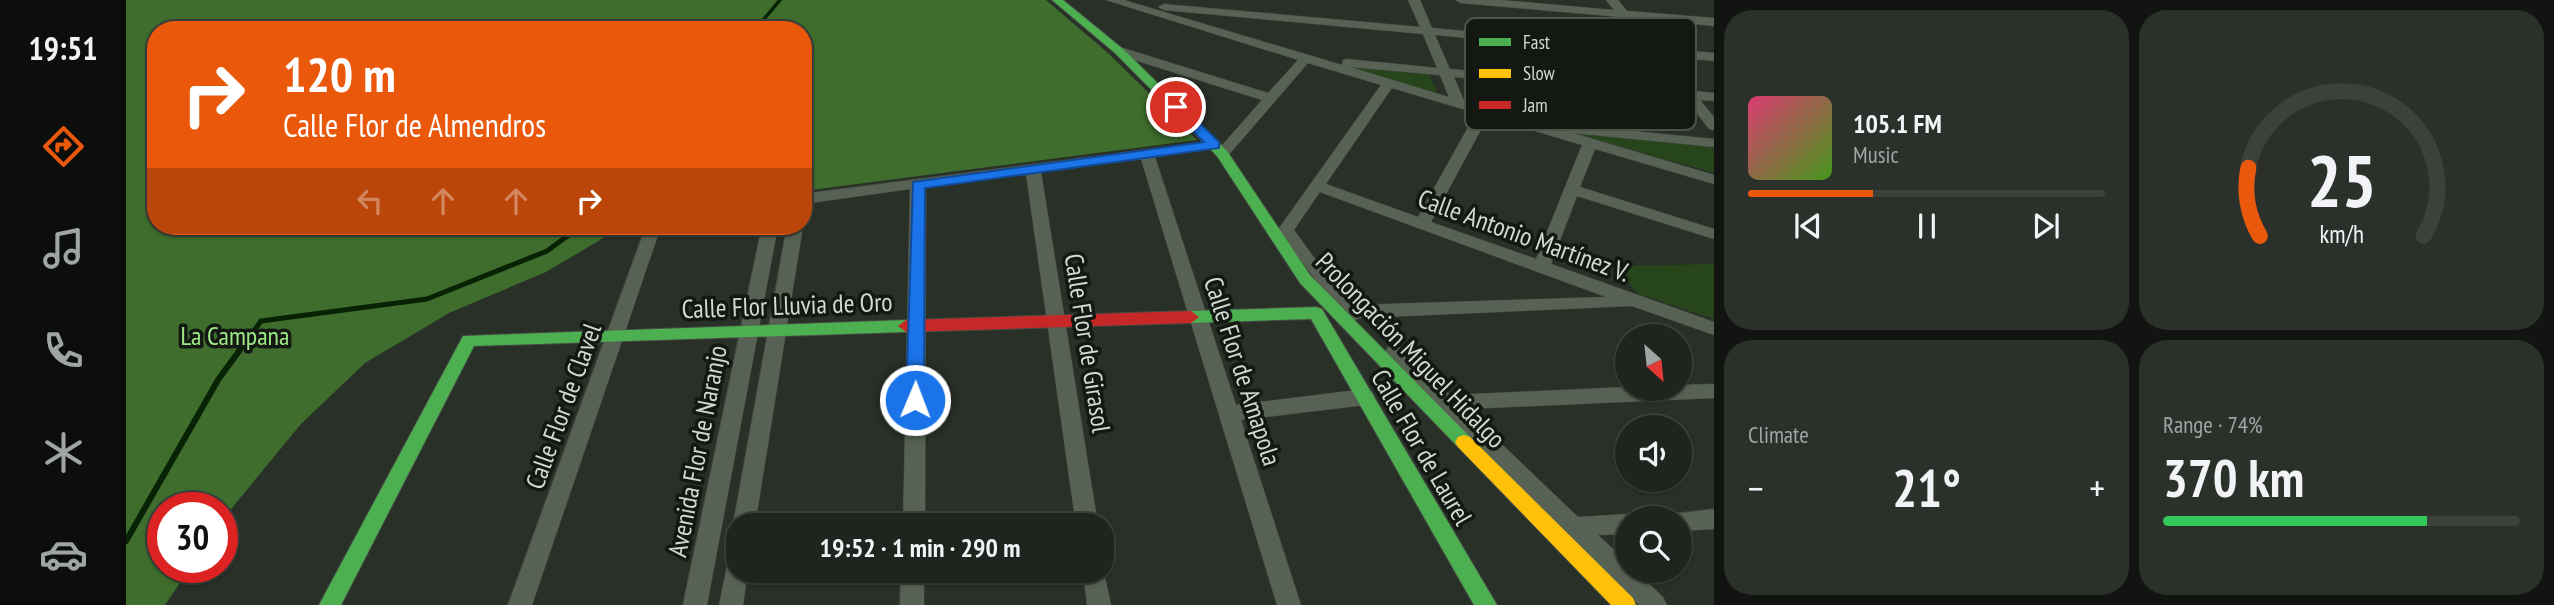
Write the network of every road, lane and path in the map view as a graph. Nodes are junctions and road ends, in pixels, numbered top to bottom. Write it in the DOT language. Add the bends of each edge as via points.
graph roads {
  1 [pos="1057,0"];
  2 [pos="1414,0"];
  3 [pos="1461,0"];
  4 [pos="1612,0"];
  5 [pos="1119,2"];
  6 [pos="1221,6"];
  7 [pos="1623,14"];
  8 [pos="1626,18"];
  9 [pos="1668,18"];
  10 [pos="1696,20"];
  11 [pos="1714,22"];
  12 [pos="1427,31"];
  13 [pos="1465,34"];
  14 [pos="1119,51"];
  15 [pos="1696,55"];
  16 [pos="1714,57"];
  17 [pos="1305,59"];
  18 [pos="1445,72"];
  19 [pos="1465,74"];
  20 [pos="1389,83"];
  21 [pos="1696,96"];
  22 [pos="1714,97"];
  23 [pos="1271,98"];
  24 [pos="1459,104"];
  25 [pos="1696,104"];
  26 [pos="1465,106"];
  27 [pos="1714,126"];
  28 [pos="1474,130"];
  29 [pos="1547,130"];
  30 [pos="1586,130"];
  31 [pos="1590,143"];
  32 [pos="1714,143"];
  33 [pos="1218,149"];
  34 [pos="1146,153"];
  35 [pos="1033,169"];
  36 [pos="1714,180"];
  37 [pos="918,185"];
  38 [pos="1317,186"];
  39 [pos="1572,189"];
  40 [pos="812,198"];
  41 [pos="1422,225"];
  42 [pos="1714,234"];
  43 [pos="650,235"];
  44 [pos="768,235"];
  45 [pos="794,235"];
  46 [pos="1282,236"];
  47 [pos="1541,267"];
  48 [pos="1636,301"];
  49 [pos="1334,312"];
  50 [pos="1198,316"];
  51 [pos="1057,321"];
  52 [pos="916,325"];
  53 [pos="1714,329"];
  54 [pos="778,330"];
  55 [pos="750,331"];
  56 [pos="616,335"];
  57 [pos="1714,391"];
  58 [pos="1365,397"];
  59 [pos="1435,403"];
  60 [pos="1229,414"];
  61 [pos="746,513"];
  62 [pos="914,513"];
  63 [pos="1085,513"];
  64 [pos="1714,519"];
  65 [pos="1692,520"];
  66 [pos="1615,525"];
  67 [pos="1574,527"];
  68 [pos="1549,528"];
  69 [pos="734,583"];
  70 [pos="913,583"];
  71 [pos="1096,583"];
  72 [pos="330,605"];
  73 [pos="520,605"];
  74 [pos="695,605"];
  75 [pos="731,605"];
  76 [pos="912,605"];
  77 [pos="1099,605"];
  78 [pos="1289,605"];
  79 [pos="1486,605"];
  80 [pos="1625,605"];
  81 [pos="1655,605"];
  1 -- 14 [label="street"];
  2 -- 12 [label="street"];
  3 -- 7 [label="street"];
  4 -- 7 [label="street"];
  5 -- 6 [label="street"];
  5 -- 17 [label="street"];
  6 -- 12 [label="street"];
  7 -- 8 [label="street"];
  7 -- 9 [label="street"];
  10 -- 11 [label="street"];
  12 -- 13 [label="street"];
  12 -- 18 [label="street"];
  14 -- 23 [label="street"];
  14 -- 33 [label="street"];
  15 -- 16 [label="street"];
  17 -- 18 [label="street"];
  17 -- 20 [label="street"];
  17 -- 23 [label="street"];
  18 -- 19 [label="street"];
  18 -- 24 [label="street"];
  20 -- 24 [label="street"];
  20 -- 38 [label="street"];
  21 -- 22 [label="street"];
  23 -- 33 [label="street"];
  24 -- 26 [label="street"];
  25 -- 27 [label="street"];
  28 -- 41 [label="street"];
  29 -- 31 [label="street"];
  30 -- 32 [label="street"];
  31 -- 36 [label="street"];
  31 -- 39 [label="street"];
  33 -- 34 [label="street"];
  33 -- 46 [label="street"];
  34 -- 35 [label="street"];
  34 -- 50 [label="street, Calle Flor de Amapola"];
  35 -- 37 [label="street"];
  35 -- 51 [label="street, Calle Flor de Girasol"];
  37 -- 40 [label="street"];
  37 -- 52 [label="street"];
  38 -- 41 [label="street, Calle Antonio Martínez V."];
  38 -- 46 [label="street"];
  39 -- 42 [label="street"];
  39 -- 47 [label="street"];
  41 -- 47 [label="street, Calle Antonio Martínez V."];
  43 -- 56 [label="street, Calle Flor de Clavel"];
  44 -- 55 [label="street, Avenida Flor de Naranjo"];
  45 -- 54 [label="street"];
  46 -- 49 [label="street" via="1318,275"];
  47 -- 48 [label="street, Calle Antonio Martínez V."];
  48 -- 49 [label="street"];
  48 -- 53 [label="street, Calle Antonio Martínez V."];
  49 -- 50 [label="street, Calle Flor Lluvia de Oro"];
  49 -- 58 [label="street, Calle Flor de Laurel"];
  49 -- 59 [label="street"];
  50 -- 51 [label="street, Calle Flor Lluvia de Oro"];
  50 -- 60 [label="street, Calle Flor de Amapola"];
  51 -- 52 [label="street, Calle Flor Lluvia de Oro"];
  51 -- 63 [label="street, Calle Flor de Girasol"];
  52 -- 54 [label="street, Calle Flor Lluvia de Oro"];
  52 -- 62 [label="street"];
  54 -- 55 [label="street, Calle Flor Lluvia de Oro"];
  54 -- 61 [label="street"];
  55 -- 56 [label="street, Calle Flor Lluvia de Oro"];
  55 -- 74 [label="street, Avenida Flor de Naranjo"];
  56 -- 72 [label="street, Calle Flor Lluvia de Oro" via="470,340"];
  56 -- 73 [label="street, Calle Flor de Clavel"];
  57 -- 59 [label="street"];
  58 -- 60 [label="street"];
  58 -- 79 [label="street, Calle Flor de Laurel"];
  59 -- 67 [label="street"];
  59 -- 68 [label="street, Prolongación Miguel Hidalgo"];
  60 -- 78 [label="street, Calle Flor de Amapola"];
  64 -- 65 [label="street"];
  66 -- 67 [label="street"];
  67 -- 68 [label="street"];
  67 -- 81 [label="street"];
  68 -- 80 [label="street, Prolongación Miguel Hidalgo"];
  69 -- 75 [label="street"];
  70 -- 76 [label="street"];
  71 -- 77 [label="street"];
}
